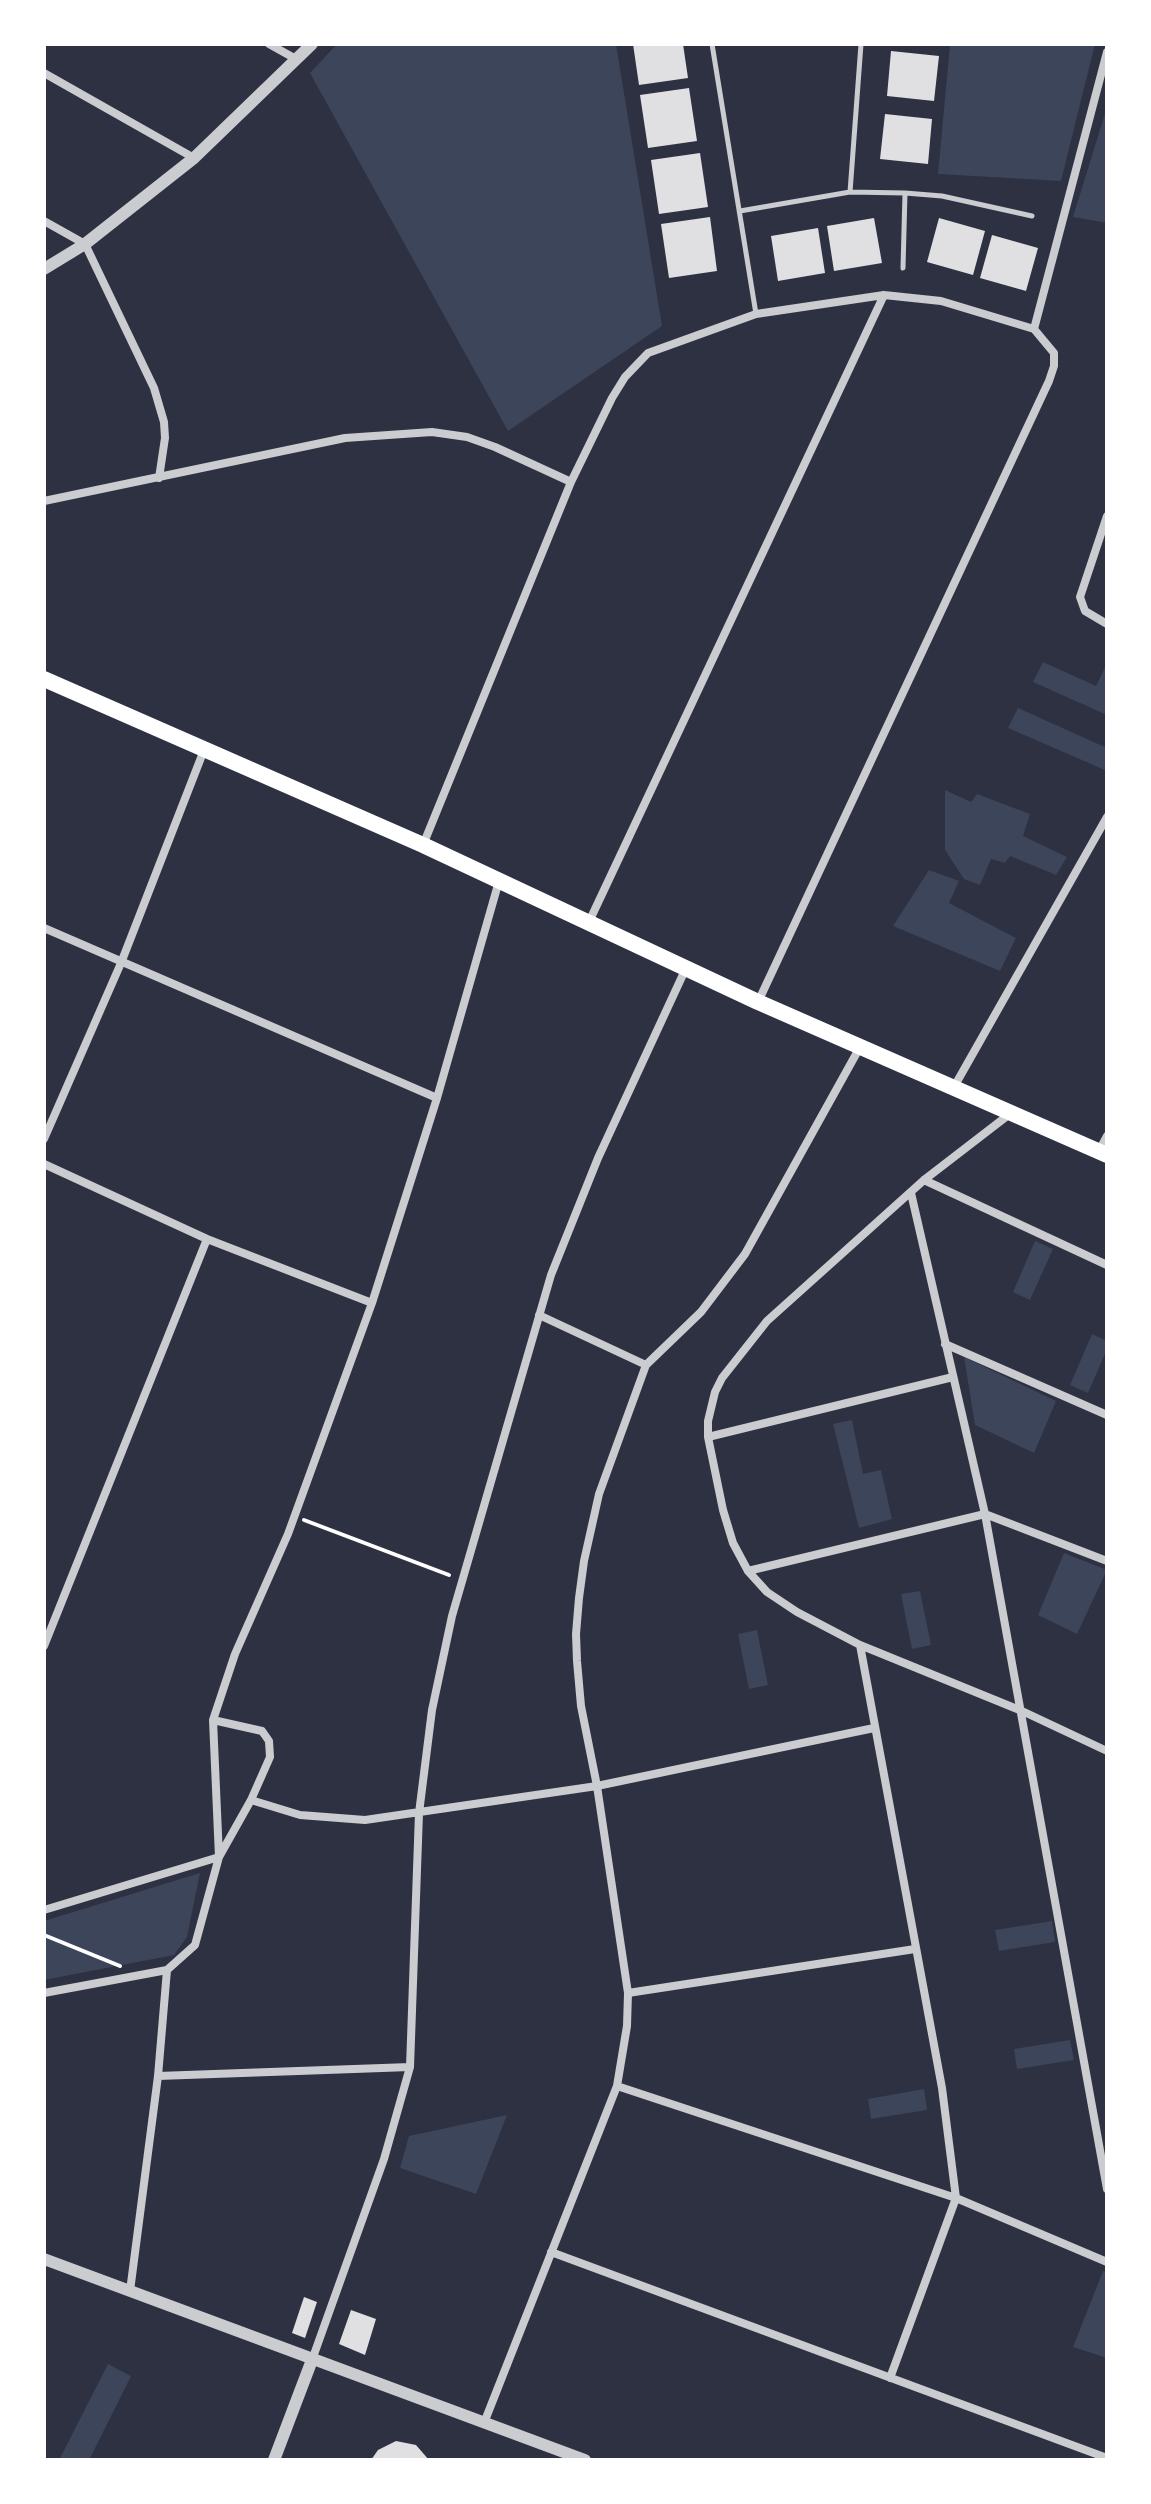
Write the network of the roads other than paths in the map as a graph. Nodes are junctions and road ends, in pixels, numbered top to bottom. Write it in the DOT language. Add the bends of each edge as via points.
graph roads {
  1 [pos="269,44"];
  2 [pos="312,44"];
  3 [pos="712,44"];
  4 [pos="861,44"];
  5 [pos="1107,52"];
  6 [pos="296,59"];
  7 [pos="44,73"];
  8 [pos="194,158"];
  9 [pos="850,192"];
  10 [pos="905,193"];
  11 [pos="740,211"];
  12 [pos="1032,216"];
  13 [pos="44,221"];
  14 [pos="85,244"];
  15 [pos="903,268"];
  16 [pos="44,269"];
  17 [pos="884,295"];
  18 [pos="756,314"];
  19 [pos="1034,329"];
  20 [pos="159,478"];
  21 [pos="571,482"];
  22 [pos="44,501"];
  23 [pos="1107,516"];
  24 [pos="1107,624"];
  25 [pos="44,679"];
  26 [pos="204,750"];
  27 [pos="1107,817"];
  28 [pos="423,845"];
  29 [pos="499,881"];
  30 [pos="588,924"];
  31 [pos="44,928"];
  32 [pos="121,963"];
  33 [pos="686,968"];
  34 [pos="758,1002"];
  35 [pos="860,1047"];
  36 [pos="954,1087"];
  37 [pos="437,1098"];
  38 [pos="1011,1113"];
  39 [pos="1107,1136"];
  40 [pos="44,1139"];
  41 [pos="1103,1154"];
  42 [pos="44,1164"];
  43 [pos="924,1180"];
  44 [pos="911,1193"];
  45 [pos="207,1239"];
  46 [pos="1107,1265"];
  47 [pos="372,1303"];
  48 [pos="539,1315"];
  49 [pos="945,1344"];
  50 [pos="646,1365"];
  51 [pos="953,1377"];
  52 [pos="1107,1415"];
  53 [pos="708,1437"];
  54 [pos="985,1514"];
  55 [pos="1107,1561"];
  56 [pos="748,1571"];
  57 [pos="860,1645"];
  58 [pos="44,1646"];
  59 [pos="1022,1711"];
  60 [pos="213,1720"];
  61 [pos="874,1728"];
  62 [pos="1107,1751"];
  63 [pos="597,1786"];
  64 [pos="251,1800"];
  65 [pos="419,1813"];
  66 [pos="219,1857"];
  67 [pos="44,1910"];
  68 [pos="915,1949"];
  69 [pos="167,1970"];
  70 [pos="44,1993"];
  71 [pos="628,1993"];
  72 [pos="410,2067"];
  73 [pos="158,2076"];
  74 [pos="617,2086"];
  75 [pos="1107,2189"];
  76 [pos="956,2198"];
  77 [pos="551,2252"];
  78 [pos="44,2259"];
  79 [pos="1107,2262"];
  80 [pos="130,2291"];
  81 [pos="312,2360"];
  82 [pos="890,2378"];
  83 [pos="484,2423"];
  84 [pos="1107,2458"];
  85 [pos="274,2460"];
  86 [pos="585,2460"];
  1 -- 6 [label="street"];
  2 -- 6 [label="street"];
  3 -- 11 [label="lane"];
  4 -- 9 [label="lane"];
  5 -- 19 [label="street"];
  6 -- 8 [label="street"];
  7 -- 8 [label="street"];
  8 -- 14 [label="street"];
  9 -- 10 [label="lane"];
  9 -- 11 [label="lane"];
  10 -- 12 [label="lane"];
  10 -- 15 [label="lane"];
  11 -- 18 [label="lane"];
  13 -- 14 [label="street"];
  14 -- 16 [label="street"];
  14 -- 20 [label="street" via="161,409 165,438"];
  17 -- 18 [label="street"];
  17 -- 19 [label="street" via="941,301"];
  17 -- 30 [label="street"];
  18 -- 21 [label="street" via="648,353 612,398"];
  19 -- 34 [label="street" via="1055,359 1049,381"];
  20 -- 21 [label="street" via="345,438 432,432 495,447"];
  20 -- 22 [label="street"];
  21 -- 28 [label="street"];
  23 -- 24 [label="street" via="1080,597 1085,611"];
  25 -- 26 [label="main road"];
  26 -- 28 [label="main road"];
  26 -- 32 [label="street"];
  27 -- 36 [label="street"];
  28 -- 29 [label="main road"];
  29 -- 30 [label="main road"];
  29 -- 37 [label="street"];
  30 -- 33 [label="main road"];
  31 -- 32 [label="street"];
  32 -- 37 [label="street"];
  32 -- 40 [label="street"];
  33 -- 34 [label="main road"];
  33 -- 48 [label="street" via="598,1158"];
  34 -- 35 [label="main road"];
  35 -- 36 [label="main road"];
  35 -- 50 [label="street" via="745,1254 701,1312"];
  36 -- 38 [label="main road"];
  37 -- 47 [label="street"];
  38 -- 41 [label="main road"];
  38 -- 43 [label="street"];
  39 -- 41 [label="street"];
  42 -- 45 [label="street"];
  43 -- 44 [label="street"];
  43 -- 46 [label="street"];
  44 -- 49 [label="street"];
  44 -- 53 [label="street" via="767,1321 718,1385 710,1405"];
  45 -- 47 [label="street"];
  45 -- 58 [label="street"];
  47 -- 60 [label="street"];
  48 -- 50 [label="street"];
  48 -- 65 [label="street" via="462,1580 432,1710"];
  49 -- 51 [label="street"];
  49 -- 52 [label="street"];
  50 -- 63 [label="street" via="599,1494 579,1598 581,1706"];
  51 -- 53 [label="street"];
  51 -- 54 [label="street"];
  53 -- 56 [label="street" via="723,1510"];
  54 -- 55 [label="street"];
  54 -- 56 [label="street"];
  54 -- 59 [label="street"];
  56 -- 57 [label="street" via="776,1599"];
  57 -- 59 [label="street"];
  57 -- 61 [label="street"];
  59 -- 62 [label="street"];
  59 -- 75 [label="street"];
  60 -- 64 [label="street" via="257,1730 268,1738 270,1757"];
  60 -- 66 [label="street"];
  61 -- 63 [label="street"];
  61 -- 68 [label="street"];
  63 -- 65 [label="street"];
  63 -- 71 [label="street"];
  64 -- 65 [label="street" via="332,1819"];
  64 -- 66 [label="street"];
  65 -- 72 [label="street"];
  66 -- 67 [label="street"];
  66 -- 69 [label="street" via="195,1945"];
  68 -- 71 [label="street"];
  68 -- 76 [label="street" via="942,2088"];
  69 -- 70 [label="street"];
  69 -- 73 [label="street"];
  71 -- 74 [label="street"];
  72 -- 73 [label="street"];
  72 -- 81 [label="street" via="384,2159"];
  73 -- 80 [label="street"];
  74 -- 76 [label="street"];
  74 -- 77 [label="street"];
  76 -- 79 [label="street"];
  76 -- 82 [label="street"];
  77 -- 82 [label="street"];
  77 -- 83 [label="street"];
  78 -- 80 [label="street"];
  80 -- 81 [label="street"];
  81 -- 83 [label="street"];
  81 -- 85 [label="street"];
  82 -- 84 [label="street"];
  83 -- 86 [label="street"];
}
